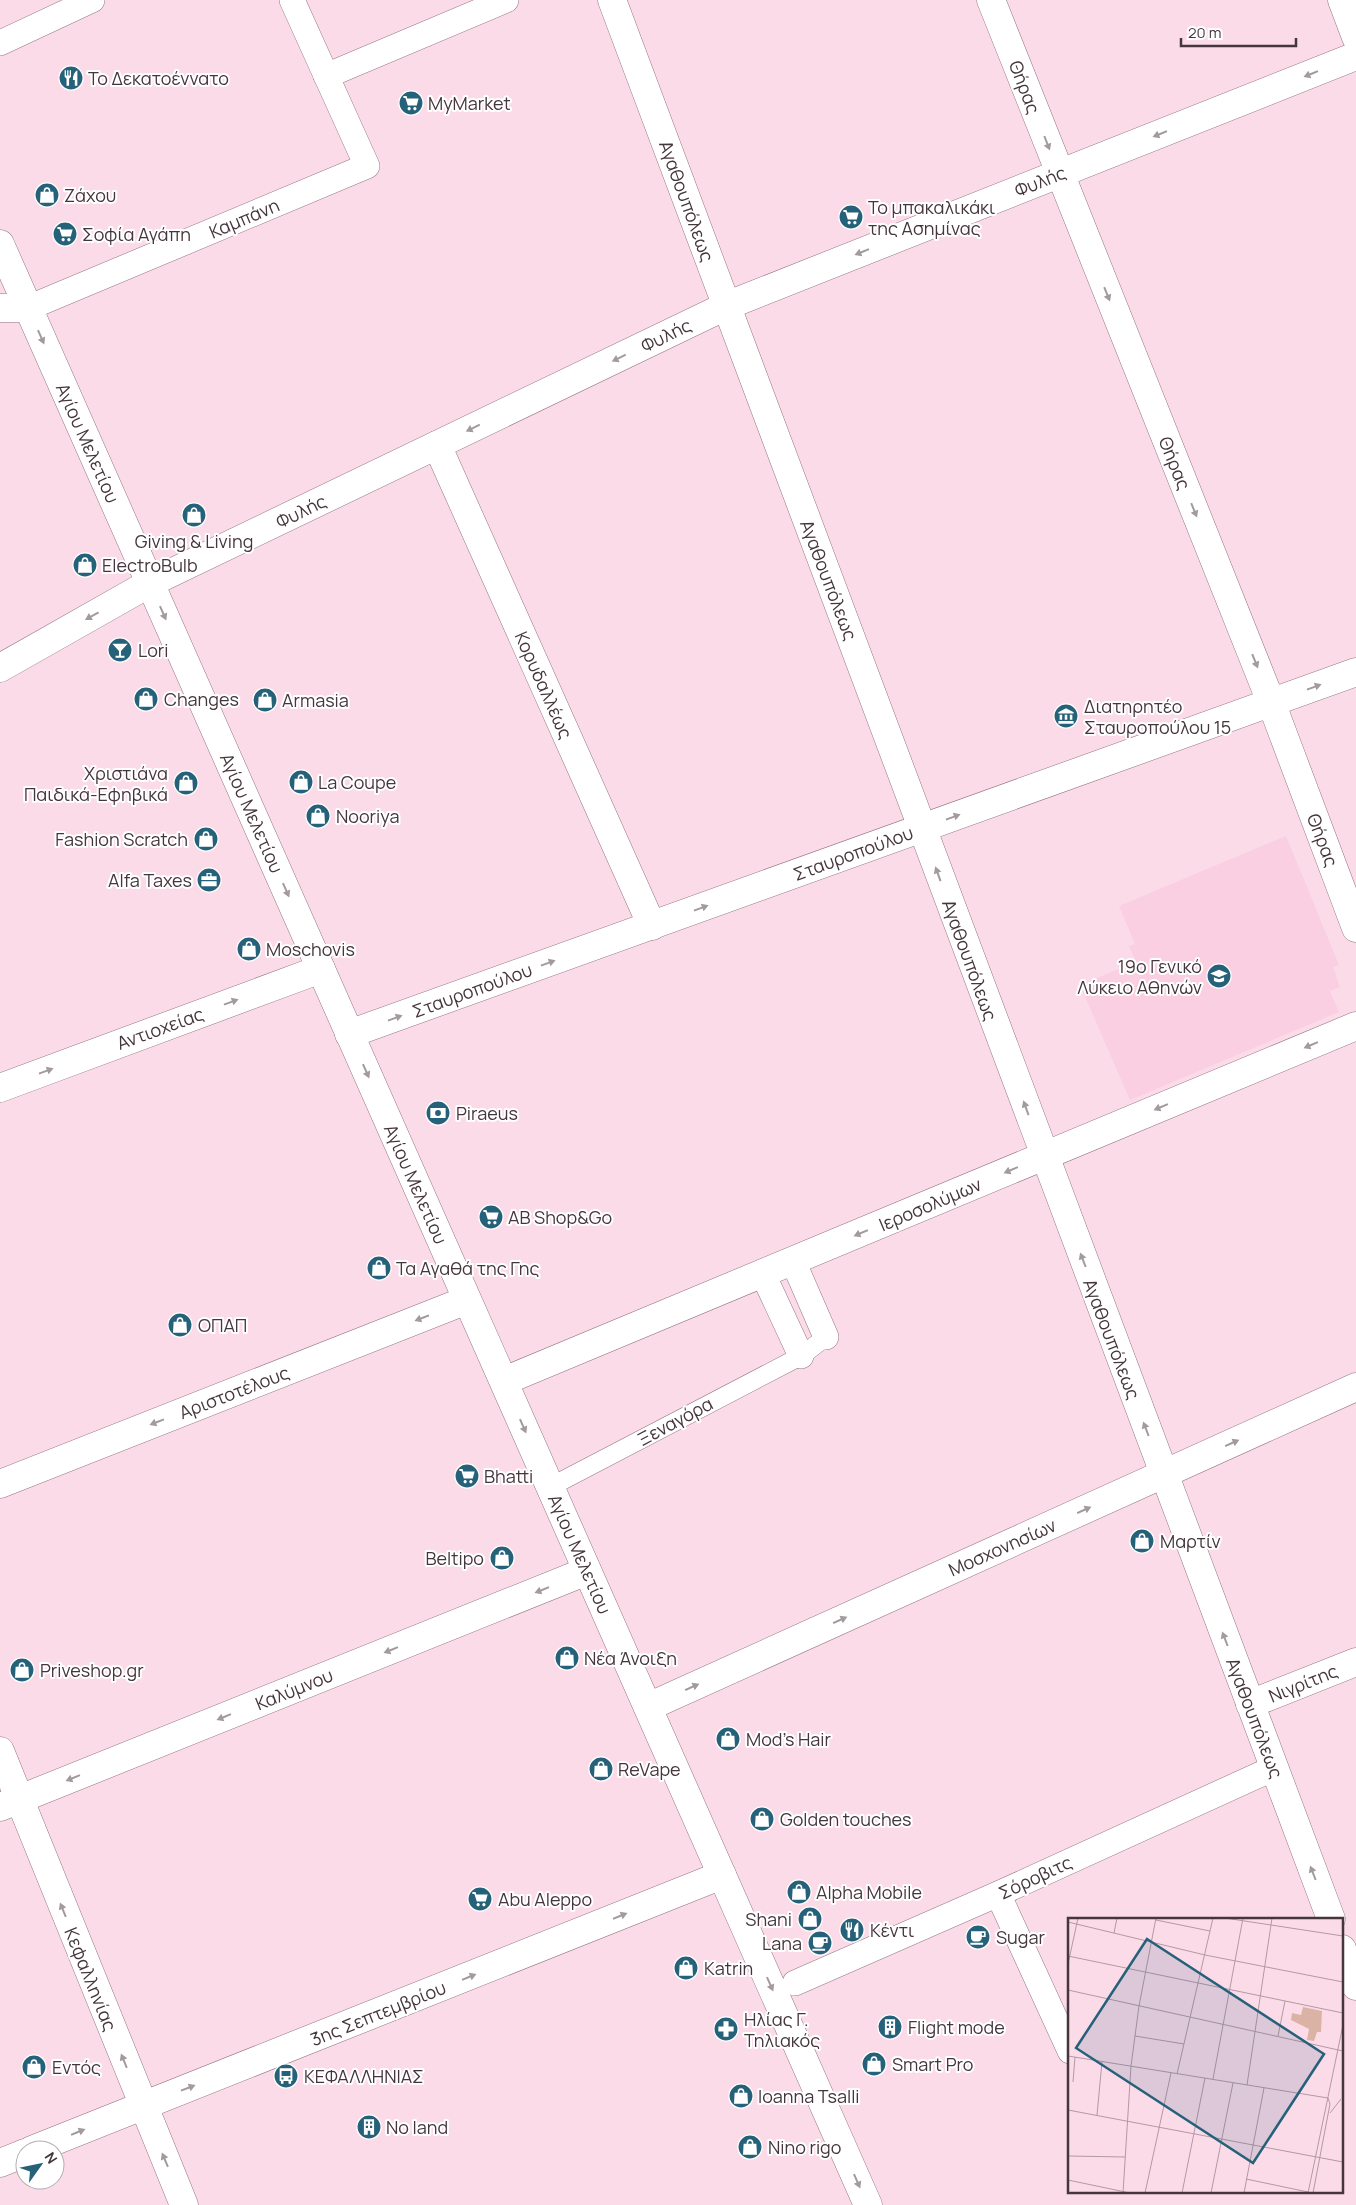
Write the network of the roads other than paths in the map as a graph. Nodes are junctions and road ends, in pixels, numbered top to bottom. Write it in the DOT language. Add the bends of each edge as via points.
graph roads {
  1 [pos="92,0"];
  2 [pos="292,0"];
  3 [pos="506,0"];
  4 [pos="612,0"];
  5 [pos="991,0"];
  6 [pos="1342,0"];
  7 [pos="1356,37"];
  8 [pos="0,43"];
  9 [pos="1356,56"];
  10 [pos="326,76"];
  11 [pos="1059,174"];
  12 [pos="0,244"];
  13 [pos="726,306"];
  14 [pos="0,308"];
  15 [pos="28,308"];
  16 [pos="437,445"];
  17 [pos="150,583"];
  18 [pos="0,668"];
  19 [pos="1356,672"];
  20 [pos="1272,702"];
  21 [pos="922,828"];
  22 [pos="652,926"];
  23 [pos="1356,928"];
  24 [pos="321,969"];
  25 [pos="1356,1026"];
  26 [pos="349,1034"];
  27 [pos="0,1088"];
  28 [pos="1044,1156"];
  29 [pos="793,1261"];
  30 [pos="762,1272"];
  31 [pos="468,1300"];
  32 [pos="826,1337"];
  33 [pos="801,1356"];
  34 [pos="504,1382"];
  35 [pos="1356,1387"];
  36 [pos="1163,1474"];
  37 [pos="0,1484"];
  38 [pos="550,1487"];
  39 [pos="587,1571"];
  40 [pos="1356,1662"];
  41 [pos="1250,1704"];
  42 [pos="648,1707"];
  43 [pos="0,1752"];
  44 [pos="1274,1768"];
  45 [pos="10,1803"];
  46 [pos="722,1875"];
  47 [pos="998,1894"];
  48 [pos="1331,1918"];
  49 [pos="1344,1955"];
  50 [pos="795,1983"];
  51 [pos="1356,1986"];
  52 [pos="1068,2047"];
  53 [pos="142,2106"];
  54 [pos="57,2140"];
  55 [pos="15,2157"];
  56 [pos="0,2163"];
  57 [pos="184,2205"];
  58 [pos="868,2205"];
  1 -- 8 [label="street"];
  2 -- 10 [label="street, Καμπάνη"];
  3 -- 10 [label="street"];
  4 -- 13 [label="street, Αγαθουπόλεως"];
  5 -- 11 [label="street, Θήρας, one-way"];
  6 -- 7 [label="street"];
  9 -- 11 [label="street, Φυλής, one-way"];
  10 -- 15 [label="street, Καμπάνη" via="367,166"];
  11 -- 13 [label="street, Φυλής, one-way"];
  11 -- 20 [label="street, Θήρας, one-way"];
  12 -- 15 [label="street, Αγίου Μελετίου"];
  13 -- 16 [label="street, Φυλής, one-way"];
  13 -- 21 [label="street, Αγαθουπόλεως"];
  14 -- 15 [label="street"];
  15 -- 17 [label="street, Αγίου Μελετίου, one-way"];
  16 -- 17 [label="street, Φυλής"];
  16 -- 22 [label="street, Κορυδαλλέως"];
  17 -- 18 [label="street, Φυλής, one-way"];
  17 -- 24 [label="street, Αγίου Μελετίου, one-way"];
  20 -- 19 [label="street, Σταυροπούλου, one-way"];
  21 -- 20 [label="street, Σταυροπούλου, one-way"];
  20 -- 23 [label="street, Θήρας"];
  22 -- 21 [label="street, Σταυροπούλου, one-way"];
  28 -- 21 [label="street, Αγαθουπόλεως, one-way"];
  26 -- 22 [label="street, Σταυροπούλου, one-way"];
  24 -- 26 [label="street, Αγίου Μελετίου"];
  27 -- 24 [label="street, Αντιοχείας, one-way"];
  25 -- 28 [label="street, Ιεροσολύμων, one-way"];
  26 -- 31 [label="street, Αγίου Μελετίου, one-way"];
  28 -- 29 [label="street, Ιεροσολύμων, one-way"];
  36 -- 28 [label="street, Αγαθουπόλεως, one-way"];
  29 -- 30 [label="street, Ιεροσολύμων"];
  29 -- 32 [label="street, Ξεναγόρα"];
  30 -- 33 [label="street"];
  30 -- 34 [label="street, Ιεροσολύμων"];
  31 -- 34 [label="street, Αγίου Μελετίου"];
  31 -- 37 [label="street, Αριστοτέλους, one-way"];
  32 -- 33 [label="lane, Ξεναγόρα"];
  33 -- 38 [label="lane, Ξεναγόρα"];
  34 -- 38 [label="street, Αγίου Μελετίου, one-way"];
  36 -- 35 [label="street, Μοσχονησίων, one-way"];
  41 -- 36 [label="street, Αγαθουπόλεως, one-way"];
  42 -- 36 [label="street, Μοσχονησίων, one-way"];
  38 -- 39 [label="street, Αγίου Μελετίου"];
  39 -- 42 [label="street, Αγίου Μελετίου"];
  39 -- 45 [label="street, Καλύμνου, one-way"];
  40 -- 41 [label="street, Νιγρίτης"];
  41 -- 44 [label="street, Αγαθουπόλεως"];
  42 -- 46 [label="street, Αγίου Μελετίου"];
  43 -- 45 [label="street, Κεφαλληνίας"];
  44 -- 47 [label="street, Σόροβιτς"];
  48 -- 44 [label="street, Αγαθουπόλεως, one-way"];
  53 -- 45 [label="street, Κεφαλληνίας, one-way"];
  53 -- 46 [label="street, 3ης Σεπτεμβρίου, one-way"];
  46 -- 58 [label="street, Αγίου Μελετίου, one-way"];
  47 -- 50 [label="street, Σόροβιτς"];
  47 -- 52 [label="street"];
  49 -- 51 [label="street"];
  54 -- 53 [label="street, 3ης Σεπτεμβρίου, one-way"];
  57 -- 53 [label="street, Κεφαλληνίας, one-way"];
  55 -- 56 [label="street"];
}
